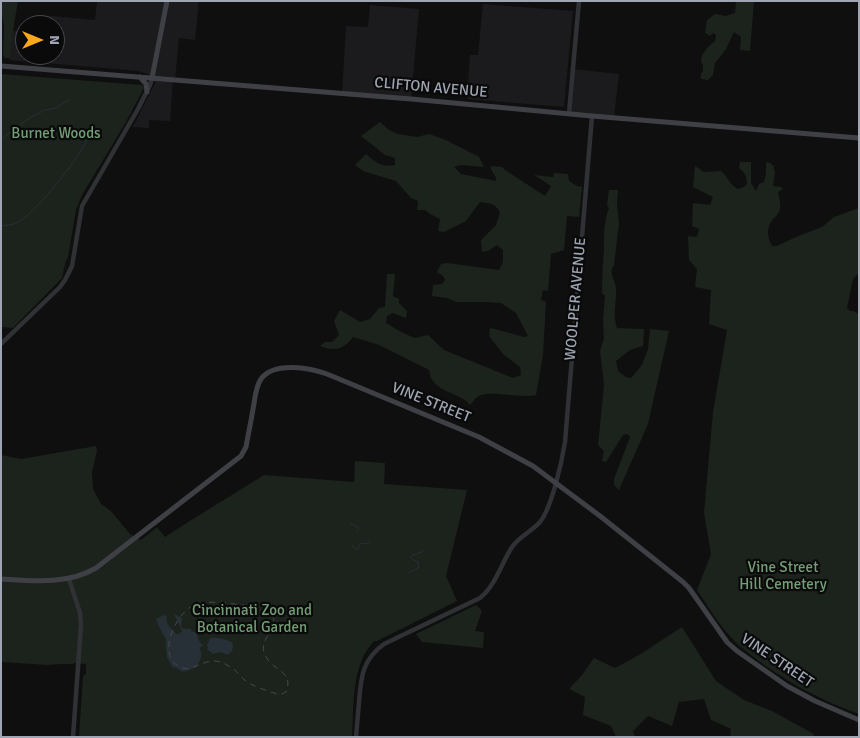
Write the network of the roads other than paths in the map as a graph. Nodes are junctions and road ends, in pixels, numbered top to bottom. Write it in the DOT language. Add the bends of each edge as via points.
graph roads {
  1 [pos="167,1"];
  2 [pos="579,1"];
  3 [pos="1,66"];
  4 [pos="140,77"];
  5 [pos="152,78"];
  6 [pos="146,92"];
  7 [pos="569,114"];
  8 [pos="592,116"];
  9 [pos="859,138"];
  10 [pos="1,344"];
  11 [pos="556,482"];
  12 [pos="1,579"];
  13 [pos="69,579"];
  14 [pos="859,720"];
  15 [pos="73,737"];
  16 [pos="356,737"];
  1 -- 5 [label="main road"];
  2 -- 7 [label="street"];
  3 -- 4 [label="main road, CLIFTON AVENUE"];
  4 -- 5 [label="main road, CLIFTON AVENUE"];
  4 -- 6 [label="main road" via="146,84"];
  5 -- 6 [label="street"];
  5 -- 7 [label="main road, CLIFTON AVENUE"];
  6 -- 10 [label="street" via="82,206 69,273 60,287"];
  7 -- 8 [label="main road, CLIFTON AVENUE"];
  8 -- 9 [label="main road, CLIFTON AVENUE"];
  8 -- 11 [label="street, WOOLPER AVENUE" via="565,442"];
  11 -- 13 [label="main road, VINE STREET" via="479,437 321,372 285,368 261,379 246,447 238,460 106,561"];
  11 -- 14 [label="main road, VINE STREET" via="683,582 737,651 787,686"];
  11 -- 16 [label="street, WOOLPER AVENUE" via="542,520 515,544 485,594 384,644 369,658 361,678"];
  12 -- 13 [label="main road, VINE STREET"];
  13 -- 15 [label="street" via="81,625"];
}
